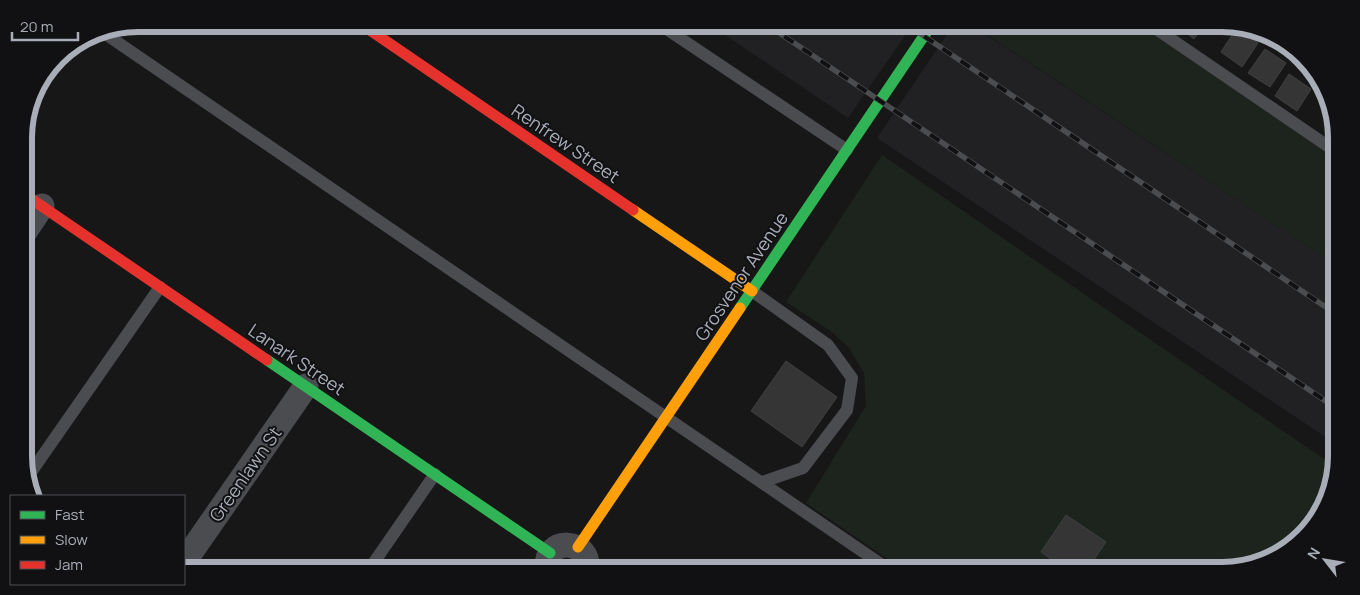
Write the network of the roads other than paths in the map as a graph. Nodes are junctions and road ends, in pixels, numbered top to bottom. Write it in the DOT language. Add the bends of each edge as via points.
graph roads {
  1 [pos="926,32"];
  2 [pos="1161,32"];
  3 [pos="374,33"];
  4 [pos="672,33"];
  5 [pos="109,37"];
  6 [pos="1328,146"];
  7 [pos="847,150"];
  8 [pos="33,200"];
  9 [pos="160,287"];
  10 [pos="752,290"];
  11 [pos="306,386"];
  12 [pos="666,417"];
  13 [pos="33,469"];
  14 [pos="435,474"];
  15 [pos="762,482"];
  16 [pos="578,548"];
  17 [pos="185,561"];
  18 [pos="374,562"];
  19 [pos="549,562"];
  20 [pos="586,562"];
  21 [pos="878,562"];
  1 -- 7 [label="street, Grosvenor Avenue"];
  2 -- 6 [label="lane"];
  3 -- 10 [label="street, Renfrew Street"];
  4 -- 7 [label="lane"];
  5 -- 12 [label="lane"];
  7 -- 10 [label="street, Grosvenor Avenue"];
  8 -- 9 [label="street, Lanark Street"];
  9 -- 11 [label="street, Lanark Street"];
  9 -- 13 [label="lane"];
  10 -- 12 [label="street, Grosvenor Avenue"];
  10 -- 15 [label="lane" via="828,345 852,378 846,410 803,468"];
  11 -- 14 [label="street, Lanark Street"];
  11 -- 17 [label="street, Greenlawn St"];
  12 -- 15 [label="lane"];
  12 -- 16 [label="street, Grosvenor Avenue"];
  14 -- 18 [label="lane"];
  14 -- 19 [label="street, Lanark Street"];
  15 -- 21 [label="lane"];
  16 -- 19 [label="street" via="560,546"];
  16 -- 20 [label="street"];
}
